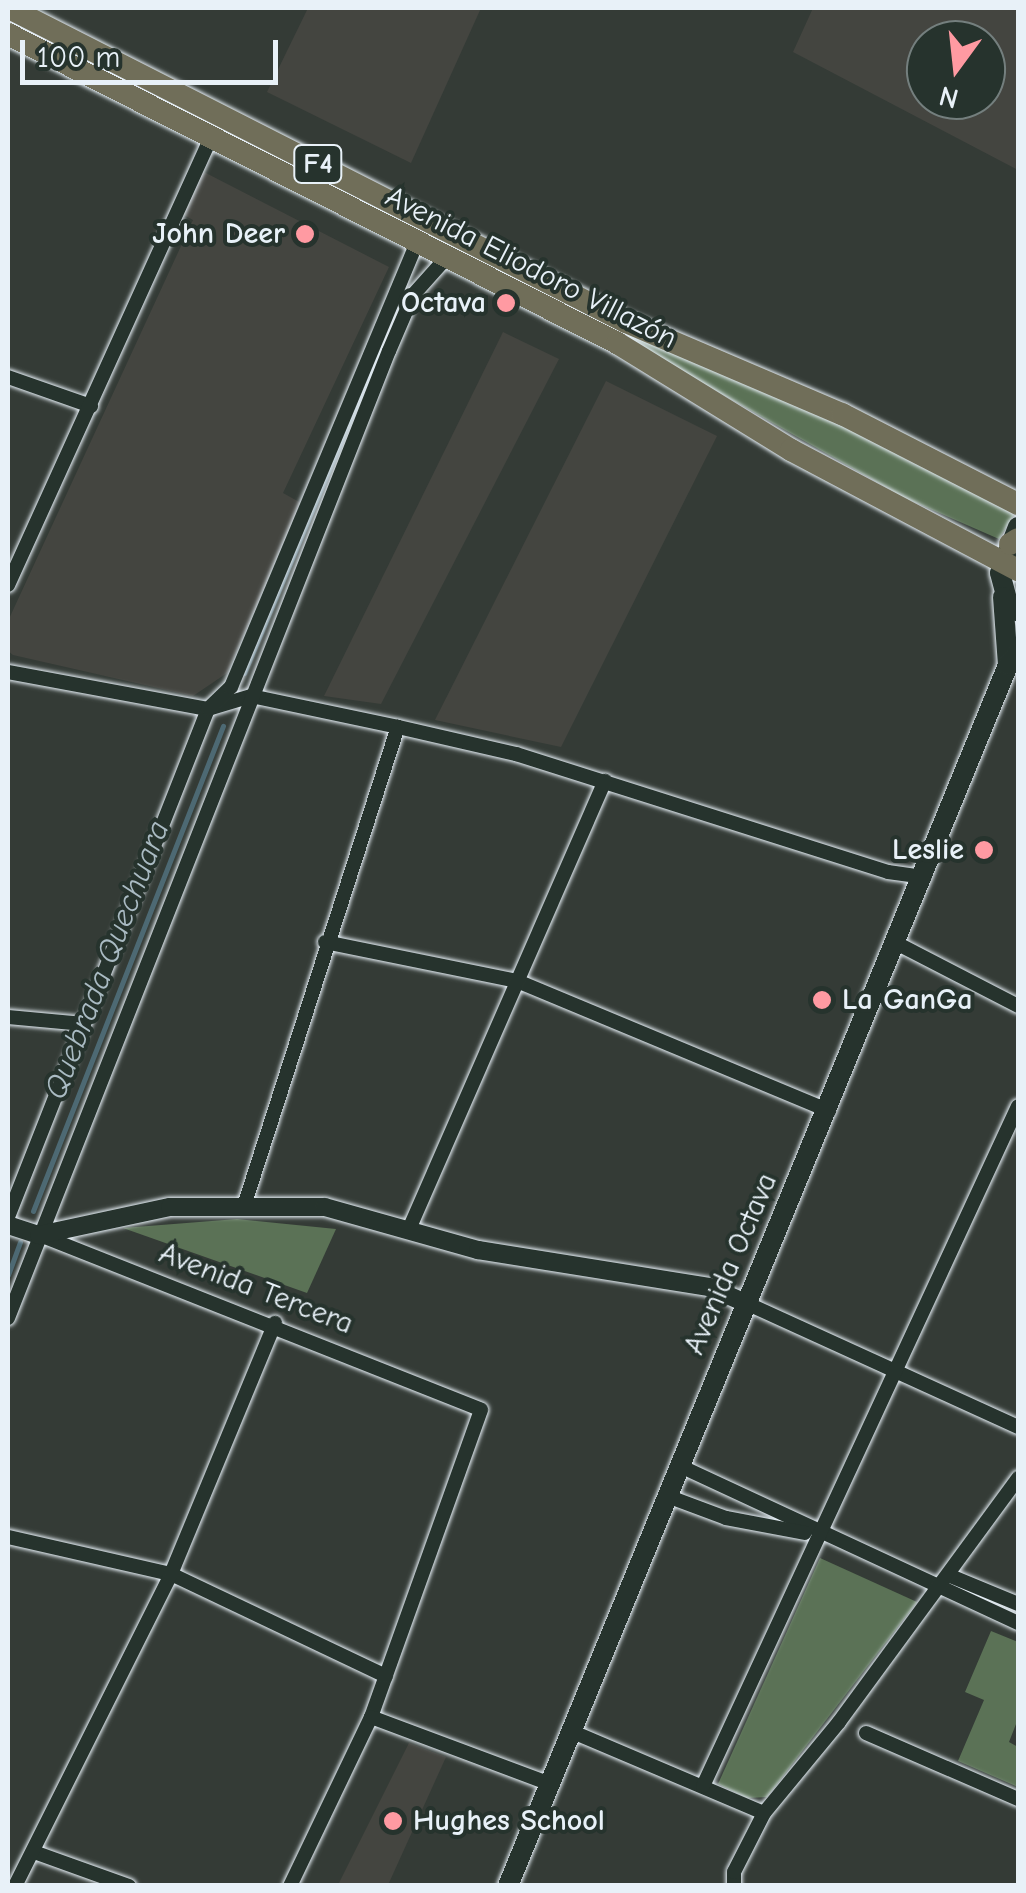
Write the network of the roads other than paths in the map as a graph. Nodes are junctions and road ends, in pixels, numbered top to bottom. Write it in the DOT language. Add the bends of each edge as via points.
graph roads {
  1 [pos="9,8"];
  2 [pos="8,34"];
  3 [pos="210,137"];
  4 [pos="417,242"];
  5 [pos="447,257"];
  6 [pos="8,377"];
  7 [pos="92,406"];
  8 [pos="1018,504"];
  9 [pos="1014,548"];
  10 [pos="8,585"];
  11 [pos="1002,588"];
  12 [pos="1018,612"];
  13 [pos="1013,659"];
  14 [pos="8,672"];
  15 [pos="251,696"];
  16 [pos="208,709"];
  17 [pos="398,727"];
  18 [pos="605,781"];
  19 [pos="924,877"];
  20 [pos="325,942"];
  21 [pos="898,944"];
  22 [pos="517,981"];
  23 [pos="1018,1006"];
  24 [pos="8,1017"];
  25 [pos="84,1024"];
  26 [pos="1018,1106"];
  27 [pos="829,1111"];
  28 [pos="246,1203"];
  29 [pos="8,1217"];
  30 [pos="8,1225"];
  31 [pos="410,1226"];
  32 [pos="40,1235"];
  33 [pos="746,1303"];
  34 [pos="8,1318"];
  35 [pos="275,1323"];
  36 [pos="898,1372"];
  37 [pos="1018,1427"];
  38 [pos="680,1466"];
  39 [pos="1018,1478"];
  40 [pos="668,1496"];
  41 [pos="821,1536"];
  42 [pos="8,1537"];
  43 [pos="171,1574"];
  44 [pos="948,1575"];
  45 [pos="938,1588"];
  46 [pos="1018,1604"];
  47 [pos="1018,1623"];
  48 [pos="386,1676"];
  49 [pos="371,1717"];
  50 [pos="573,1732"];
  51 [pos="866,1733"];
  52 [pos="550,1784"];
  53 [pos="703,1786"];
  54 [pos="1018,1799"];
  55 [pos="764,1813"];
  56 [pos="34,1852"];
  57 [pos="15,1886"];
  58 [pos="128,1886"];
  59 [pos="290,1886"];
  60 [pos="508,1886"];
  61 [pos="734,1886"];
  1 -- 8 [label="highway, Avenida Eliodoro Villazón / F4" via="626,322 842,414"];
  2 -- 3 [label="highway, Avenida Eliodoro Villazón / F4"];
  3 -- 4 [label="highway, Avenida Eliodoro Villazón / F4"];
  3 -- 7 [label="street"];
  4 -- 5 [label="highway, Avenida Eliodoro Villazón / F4"];
  4 -- 16 [label="street" via="231,687"];
  5 -- 9 [label="highway, Avenida Eliodoro Villazón / F4" via="632,352 790,450"];
  5 -- 15 [label="street" via="413,295"];
  6 -- 7 [label="street"];
  7 -- 10 [label="street"];
  9 -- 11 [label="main road, Avenida Octava"];
  11 -- 12 [label="main road"];
  11 -- 13 [label="main road, Avenida Octava"];
  13 -- 19 [label="main road, Avenida Octava"];
  14 -- 16 [label="street"];
  15 -- 16 [label="street"];
  15 -- 17 [label="street"];
  15 -- 32 [label="street"];
  16 -- 25 [label="street"];
  17 -- 18 [label="street"];
  17 -- 20 [label="street"];
  18 -- 19 [label="street" via="888,872"];
  18 -- 22 [label="street"];
  19 -- 21 [label="main road, Avenida Octava"];
  20 -- 22 [label="street"];
  20 -- 28 [label="street"];
  21 -- 23 [label="street"];
  21 -- 27 [label="main road, Avenida Octava"];
  22 -- 27 [label="street"];
  22 -- 31 [label="street"];
  24 -- 25 [label="street"];
  25 -- 29 [label="street"];
  26 -- 36 [label="street"];
  27 -- 33 [label="main road, Avenida Octava"];
  28 -- 31 [label="street" via="325,1207"];
  28 -- 32 [label="street" via="170,1207"];
  30 -- 32 [label="street, Avenida Tercera"];
  31 -- 33 [label="street" via="478,1250 709,1287"];
  32 -- 34 [label="street"];
  32 -- 35 [label="street, Avenida Tercera"];
  33 -- 36 [label="street"];
  33 -- 38 [label="main road, Avenida Octava"];
  35 -- 43 [label="street"];
  35 -- 48 [label="street, Avenida Tercera" via="481,1410"];
  36 -- 37 [label="street"];
  36 -- 41 [label="street"];
  38 -- 40 [label="main road, Avenida Octava"];
  38 -- 41 [label="street"];
  39 -- 44 [label="street"];
  40 -- 41 [label="street" via="726,1518"];
  40 -- 50 [label="main road, Avenida Octava"];
  41 -- 45 [label="street"];
  41 -- 53 [label="street"];
  42 -- 43 [label="street"];
  43 -- 48 [label="street"];
  43 -- 56 [label="street"];
  44 -- 45 [label="street"];
  44 -- 46 [label="street"];
  45 -- 47 [label="street"];
  45 -- 55 [label="street"];
  48 -- 49 [label="street"];
  49 -- 52 [label="street"];
  49 -- 59 [label="street"];
  50 -- 52 [label="main road, Avenida Octava"];
  50 -- 53 [label="street"];
  51 -- 54 [label="street"];
  52 -- 60 [label="main road, Avenida Octava"];
  53 -- 55 [label="street"];
  55 -- 61 [label="street" via="734,1872"];
  56 -- 57 [label="street"];
  56 -- 58 [label="street"];
}
